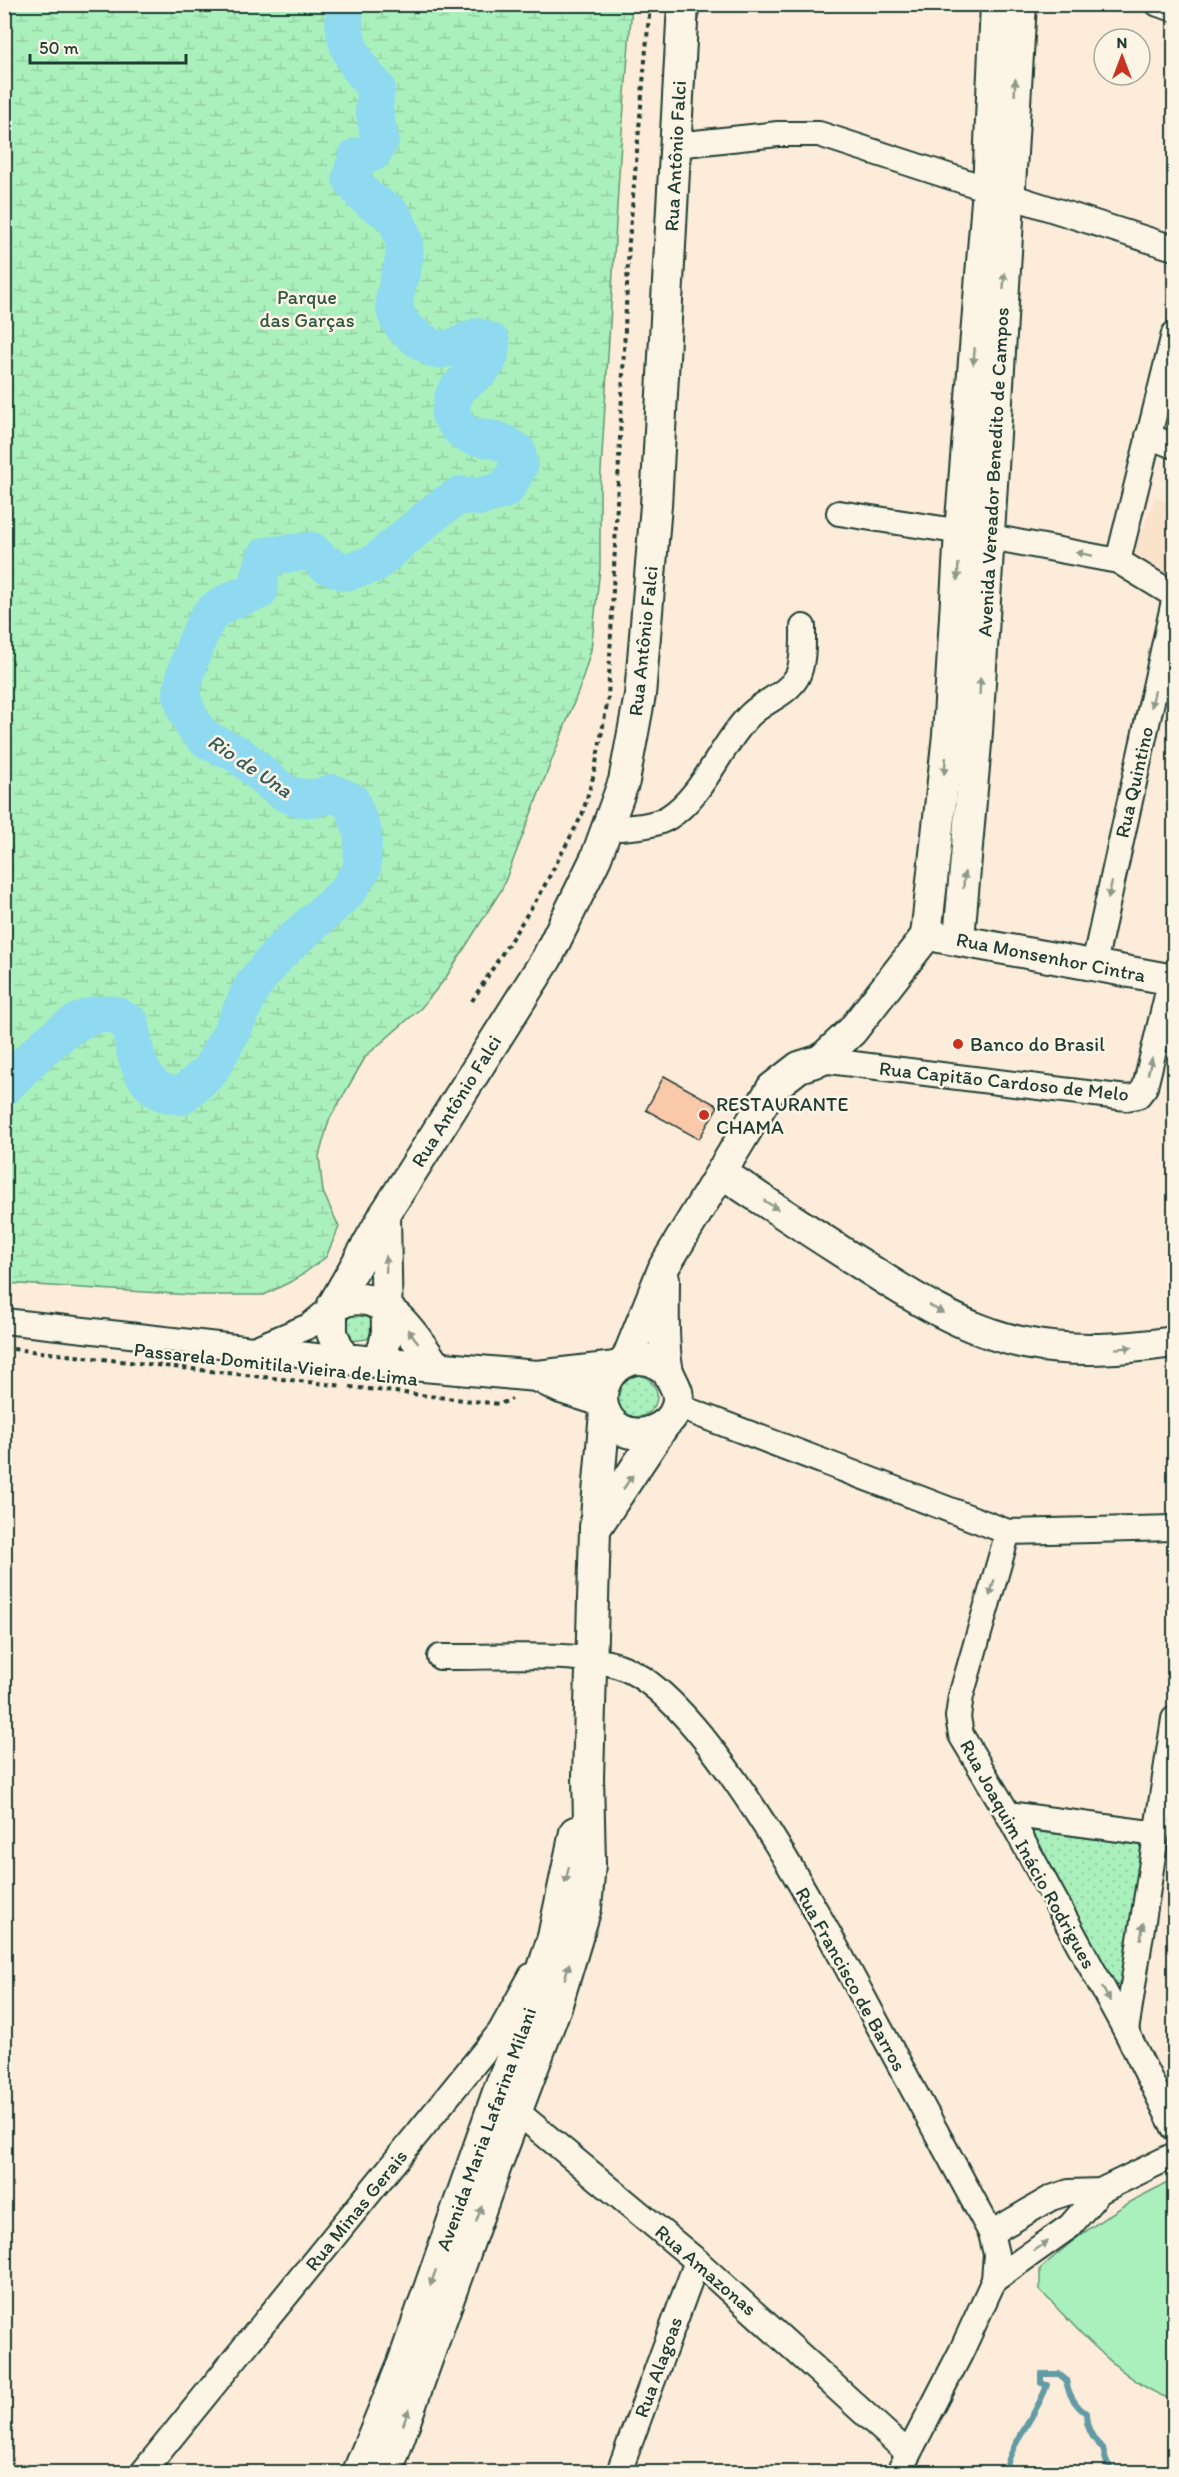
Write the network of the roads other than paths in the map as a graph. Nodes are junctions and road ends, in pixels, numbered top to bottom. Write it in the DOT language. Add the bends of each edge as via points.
graph roads {
  1 [pos="683,4"];
  2 [pos="996,4"];
  3 [pos="1021,4"];
  4 [pos="1158,4"];
  5 [pos="1174,9"];
  6 [pos="1006,42"];
  7 [pos="676,145"];
  8 [pos="999,192"];
  9 [pos="1174,248"];
  10 [pos="1174,334"];
  11 [pos="1148,436"];
  12 [pos="1174,446"];
  13 [pos="839,513"];
  14 [pos="974,534"];
  15 [pos="1118,561"];
  16 [pos="1174,595"];
  17 [pos="1174,601"];
  18 [pos="803,627"];
  19 [pos="963,733"];
  20 [pos="607,828"];
  21 [pos="927,936"];
  22 [pos="959,938"];
  23 [pos="1094,963"];
  24 [pos="1173,980"];
  25 [pos="821,1060"];
  26 [pos="722,1173"];
  27 [pos="385,1215"];
  28 [pos="663,1267"];
  29 [pos="332,1307"];
  30 [pos="387,1310"];
  31 [pos="4,1321"];
  32 [pos="1174,1342"];
  33 [pos="251,1350"];
  34 [pos="343,1359"];
  35 [pos="376,1362"];
  36 [pos="621,1364"];
  37 [pos="436,1367"];
  38 [pos="668,1371"];
  39 [pos="534,1376"];
  40 [pos="604,1406"];
  41 [pos="670,1416"];
  42 [pos="1174,1528"];
  43 [pos="594,1529"];
  44 [pos="1008,1532"];
  45 [pos="440,1657"];
  46 [pos="592,1659"];
  47 [pos="1174,1719"];
  48 [pos="588,1776"];
  49 [pos="1008,1814"];
  50 [pos="1157,1834"];
  51 [pos="553,1937"];
  52 [pos="557,2004"];
  53 [pos="528,2015"];
  54 [pos="1126,2031"];
  55 [pos="500,2032"];
  56 [pos="506,2103"];
  57 [pos="1174,2128"];
  58 [pos="1174,2155"];
  59 [pos="1100,2191"];
  60 [pos="991,2233"];
  61 [pos="697,2260"];
  62 [pos="994,2280"];
  63 [pos="904,2463"];
  64 [pos="143,2472"];
  65 [pos="358,2472"];
  66 [pos="387,2472"];
  67 [pos="619,2472"];
  1 -- 7 [label="main road, Rua Antônio Falci"];
  2 -- 6 [label="main road, Avenida Vereador Benedito de Campos"];
  3 -- 6 [label="main road, Avenida Vereador Benedito de Campos"];
  4 -- 5 [label="street"];
  6 -- 8 [label="main road, Avenida Vereador Benedito de Campos"];
  7 -- 8 [label="street" via="801,132 819,134"];
  7 -- 20 [label="main road, Rua Antônio Falci" via="656,505 640,695 624,781"];
  8 -- 9 [label="street"];
  8 -- 14 [label="main road, Avenida Vereador Benedito de Campos"];
  10 -- 11 [label="street"];
  11 -- 12 [label="street"];
  11 -- 15 [label="street"];
  13 -- 14 [label="street"];
  15 -- 14 [label="street, one-way"];
  14 -- 19 [label="main road, Avenida Vereador Benedito de Campos"];
  15 -- 16 [label="street"];
  17 -- 23 [label="street, Rua Quintino, one-way"];
  18 -- 20 [label="street" via="797,676 736,729 699,789 669,818 638,827"];
  19 -- 21 [label="main road, Avenida Vereador Benedito de Campos, one-way"];
  22 -- 19 [label="main road, Avenida Vereador Benedito de Campos, one-way"];
  20 -- 27 [label="main road, Rua Antônio Falci" via="547,958"];
  21 -- 22 [label="main road, Rua Monsenhor Cintra"];
  21 -- 25 [label="main road" via="859,1023"];
  22 -- 23 [label="main road, Rua Monsenhor Cintra"];
  23 -- 24 [label="main road, Rua Monsenhor Cintra"];
  25 -- 24 [label="street, Rua Capitão Cardoso de Melo, one-way" via="1127,1098 1138,1096 1145,1087"];
  25 -- 26 [label="main road" via="799,1067 772,1088"];
  26 -- 28 [label="main road"];
  26 -- 32 [label="main road, one-way" via="900,1289 960,1322 1025,1343 1080,1349 1125,1349"];
  27 -- 29 [label="main road, Rua Antônio Falci"];
  30 -- 27 [label="main road, one-way"];
  28 -- 36 [label="main road"];
  28 -- 38 [label="main road"];
  29 -- 30 [label="main road" via="351,1300 368,1301"];
  29 -- 33 [label="street" via="294,1334"];
  29 -- 34 [label="main road" via="332,1333"];
  30 -- 35 [label="main road" via="384,1347"];
  37 -- 30 [label="main road, one-way" via="402,1322"];
  31 -- 33 [label="street"];
  33 -- 34 [label="street"];
  34 -- 35 [label="main road"];
  35 -- 37 [label="main road"];
  36 -- 38 [label="main road" via="649,1360"];
  36 -- 39 [label="main road"];
  36 -- 40 [label="main road" via="603,1388"];
  37 -- 39 [label="main road"];
  38 -- 41 [label="main road" via="677,1388"];
  39 -- 40 [label="main road"];
  40 -- 41 [label="main road" via="621,1429 643,1434"];
  40 -- 43 [label="main road"];
  43 -- 41 [label="main road, one-way"];
  41 -- 44 [label="street"];
  42 -- 44 [label="street"];
  43 -- 46 [label="main road"];
  44 -- 49 [label="street, Rua Joaquim Inácio Rodrigues, one-way" via="958,1717 961,1735"];
  45 -- 46 [label="street, Rua Francisco de Barros"];
  46 -- 48 [label="main road, Avenida Maria Lafarina Milani"];
  46 -- 60 [label="street, Rua Francisco de Barros" via="624,1668 651,1684 717,1755 785,1861 853,1979"];
  47 -- 50 [label="street"];
  48 -- 51 [label="main road, Avenida Maria Lafarina Milani, one-way"];
  52 -- 48 [label="main road, Avenida Maria Lafarina Milani, one-way" via="586,1908 590,1864"];
  49 -- 50 [label="street"];
  49 -- 54 [label="street, Rua Joaquim Inácio Rodrigues, one-way"];
  54 -- 50 [label="street, one-way"];
  51 -- 53 [label="main road, Avenida Maria Lafarina Milani"];
  51 -- 55 [label="street, Rua Minas Gerais"];
  52 -- 53 [label="street"];
  52 -- 56 [label="main road, Avenida Maria Lafarina Milani"];
  53 -- 55 [label="street"];
  53 -- 56 [label="main road, Avenida Maria Lafarina Milani"];
  54 -- 57 [label="street, Rua Joaquim Inácio Rodrigues"];
  55 -- 64 [label="street, Rua Minas Gerais"];
  56 -- 61 [label="street, Rua Amazonas"];
  56 -- 65 [label="main road, Avenida Maria Lafarina Milani, one-way"];
  66 -- 56 [label="main road, Avenida Maria Lafarina Milani, one-way"];
  58 -- 59 [label="street"];
  59 -- 60 [label="street" via="1051,2198"];
  62 -- 59 [label="street, one-way" via="1070,2226"];
  60 -- 62 [label="street, Rua Francisco de Barros" via="996,2254"];
  61 -- 63 [label="street, Rua Amazonas"];
  61 -- 67 [label="street, Rua Alagoas"];
  62 -- 63 [label="street, Rua Francisco de Barros"];
}
